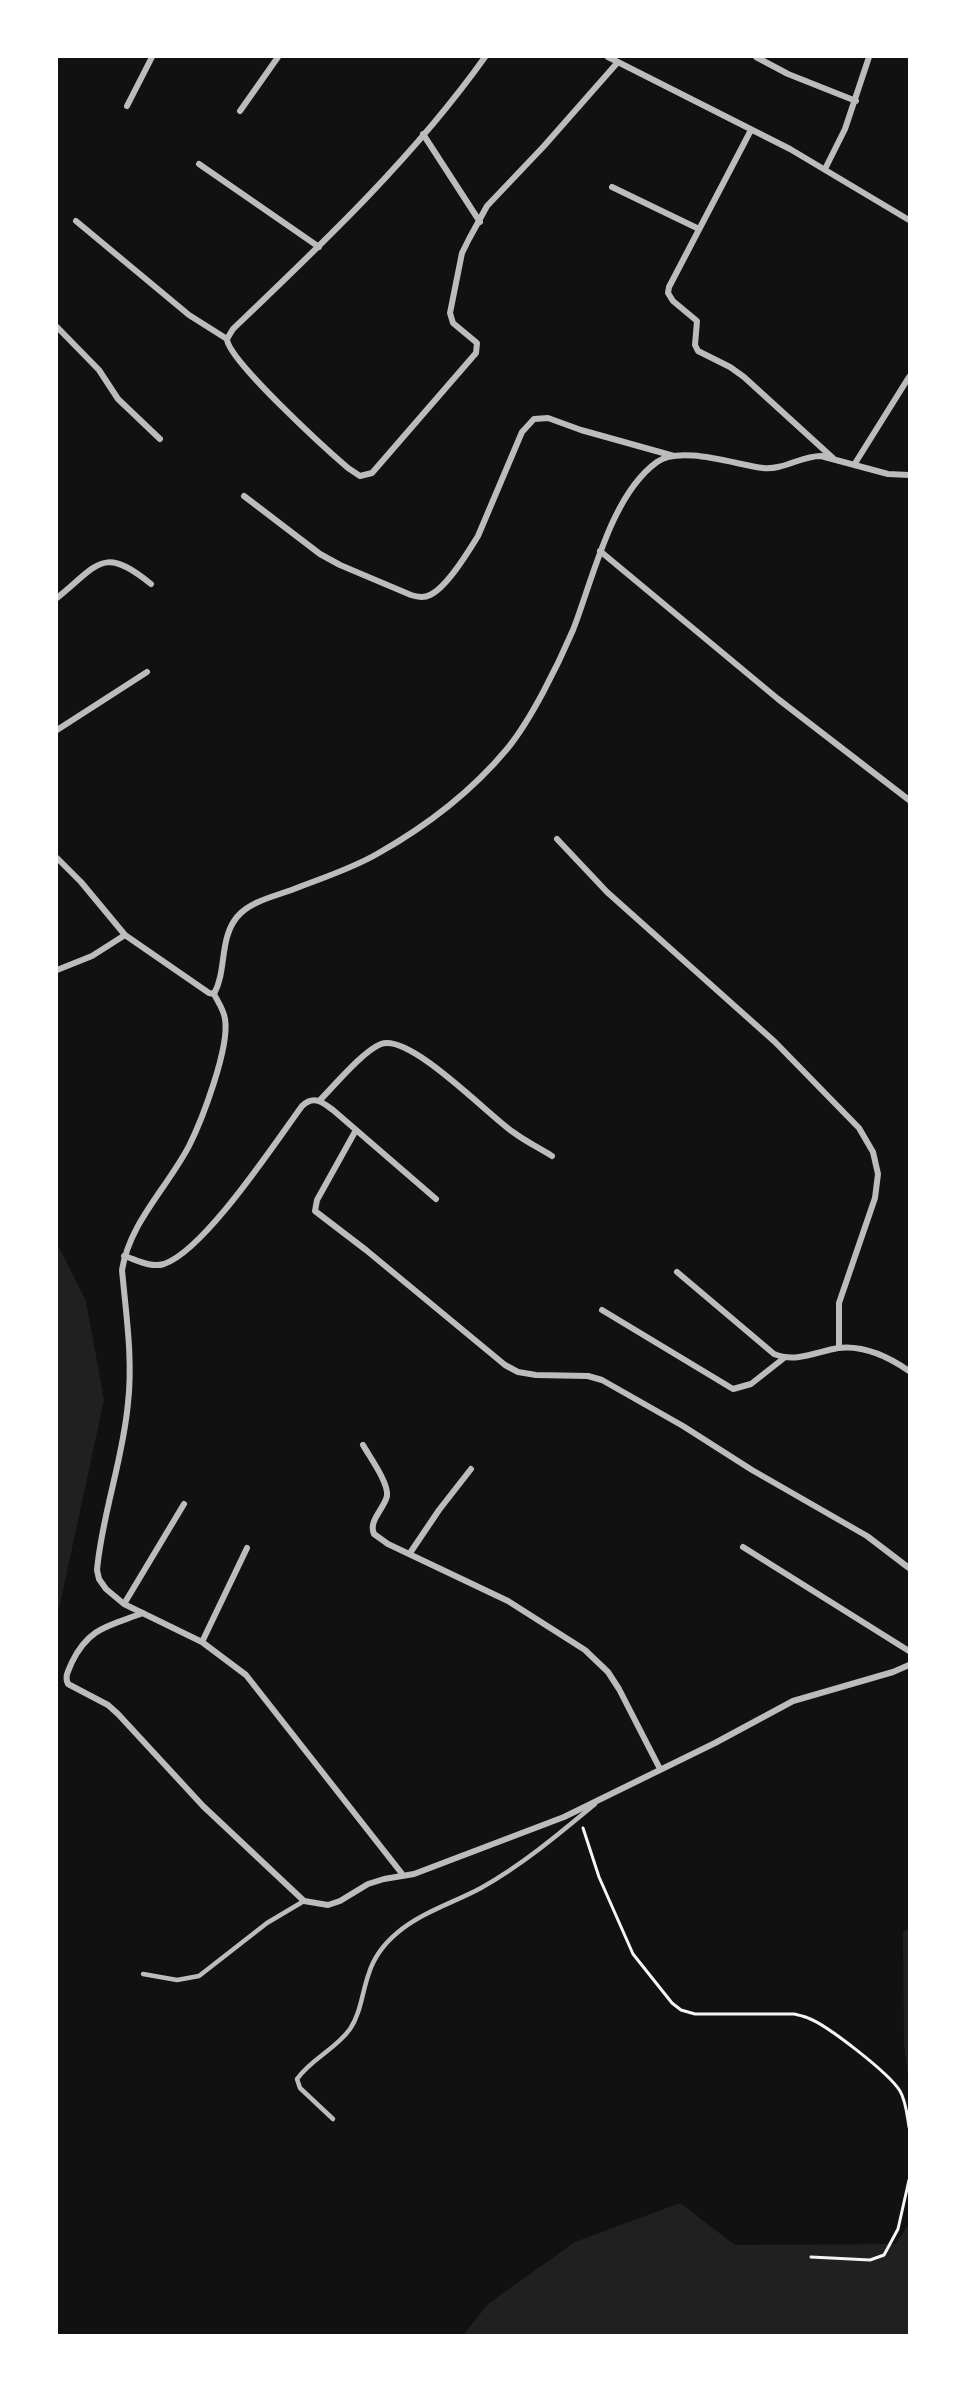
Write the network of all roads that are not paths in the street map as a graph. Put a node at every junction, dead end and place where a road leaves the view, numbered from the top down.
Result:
1 (152, 57) edge
2 (278, 57) edge
3 (485, 57) edge
4 (608, 57) edge
5 (756, 57) edge
6 (775, 57) edge
7 (869, 57) edge
8 (618, 62) junction
9 (772, 66) junction
10 (856, 101) junction
11 (127, 106) dead end
12 (240, 111) dead end
13 (752, 130) junction
14 (423, 134) junction
15 (199, 164) dead end
16 (825, 169) junction
17 (612, 187) dead end
18 (909, 220) edge
19 (76, 221) dead end
20 (480, 222) junction
21 (699, 229) junction
22 (319, 247) junction
23 (57, 327) edge
24 (226, 339) junction
25 (909, 377) edge
26 (160, 439) dead end
27 (674, 456) junction
28 (835, 459) junction
29 (854, 465) junction
30 (909, 475) edge
31 (244, 496) dead end
32 (600, 551) junction
33 (152, 584) dead end
34 (57, 598) edge
35 (147, 672) dead end
36 (57, 730) edge
37 (909, 800) edge
38 (557, 839) dead end
39 (57, 858) edge
40 (125, 935) junction
41 (57, 970) edge
42 (214, 994) junction
43 (320, 1101) junction
44 (356, 1130) junction
45 (552, 1156) dead end
46 (436, 1199) dead end
47 (124, 1256) junction
48 (677, 1272) dead end
49 (602, 1310) dead end
50 (839, 1348) junction
51 (784, 1358) junction
52 (909, 1371) edge
53 (363, 1445) dead end
54 (471, 1469) dead end
55 (184, 1504) dead end
56 (743, 1546) dead end
57 (247, 1548) dead end
58 (410, 1554) junction
59 (909, 1568) edge
60 (124, 1604) junction
61 (143, 1613) junction
62 (202, 1642) junction
63 (909, 1651) edge
64 (909, 1665) edge
65 (660, 1769) junction
66 (597, 1802) junction
67 (403, 1875) junction
68 (304, 1900) junction
69 (143, 1974) dead end
70 (333, 2119) dead end

1 - 11 street
2 - 12 street
3 - 14 street
4 - 8 street
5 - 9 street
6 - 9 street
7 - 10 street
8 - 13 street
8 - 20 street
9 - 10 street
10 - 16 street
13 - 16 street
13 - 21 street
14 - 20 street
14 - 22 street
15 - 22 street
16 - 18 street
17 - 21 street
19 - 24 street
20 - 24 street
21 - 28 street
22 - 24 street
23 - 26 street
25 - 29 street
27 - 28 street
27 - 31 street
27 - 32 street
28 - 29 street
29 - 30 street
32 - 37 street
32 - 42 street
33 - 34 street
35 - 36 street
38 - 50 street
39 - 40 street
40 - 41 street
40 - 42 street
42 - 47 street
43 - 44 street
43 - 45 street
43 - 47 street
44 - 46 street
44 - 59 street
47 - 60 street
48 - 51 street
49 - 51 street
50 - 51 street
50 - 52 street
53 - 58 street
54 - 58 street
55 - 60 street
56 - 63 street
57 - 62 street
58 - 65 street
60 - 61 street
61 - 62 street
61 - 68 street
62 - 67 street
64 - 65 street
65 - 66 street
66 - 67 street
66 - 70 lane
67 - 68 street
68 - 69 lane

